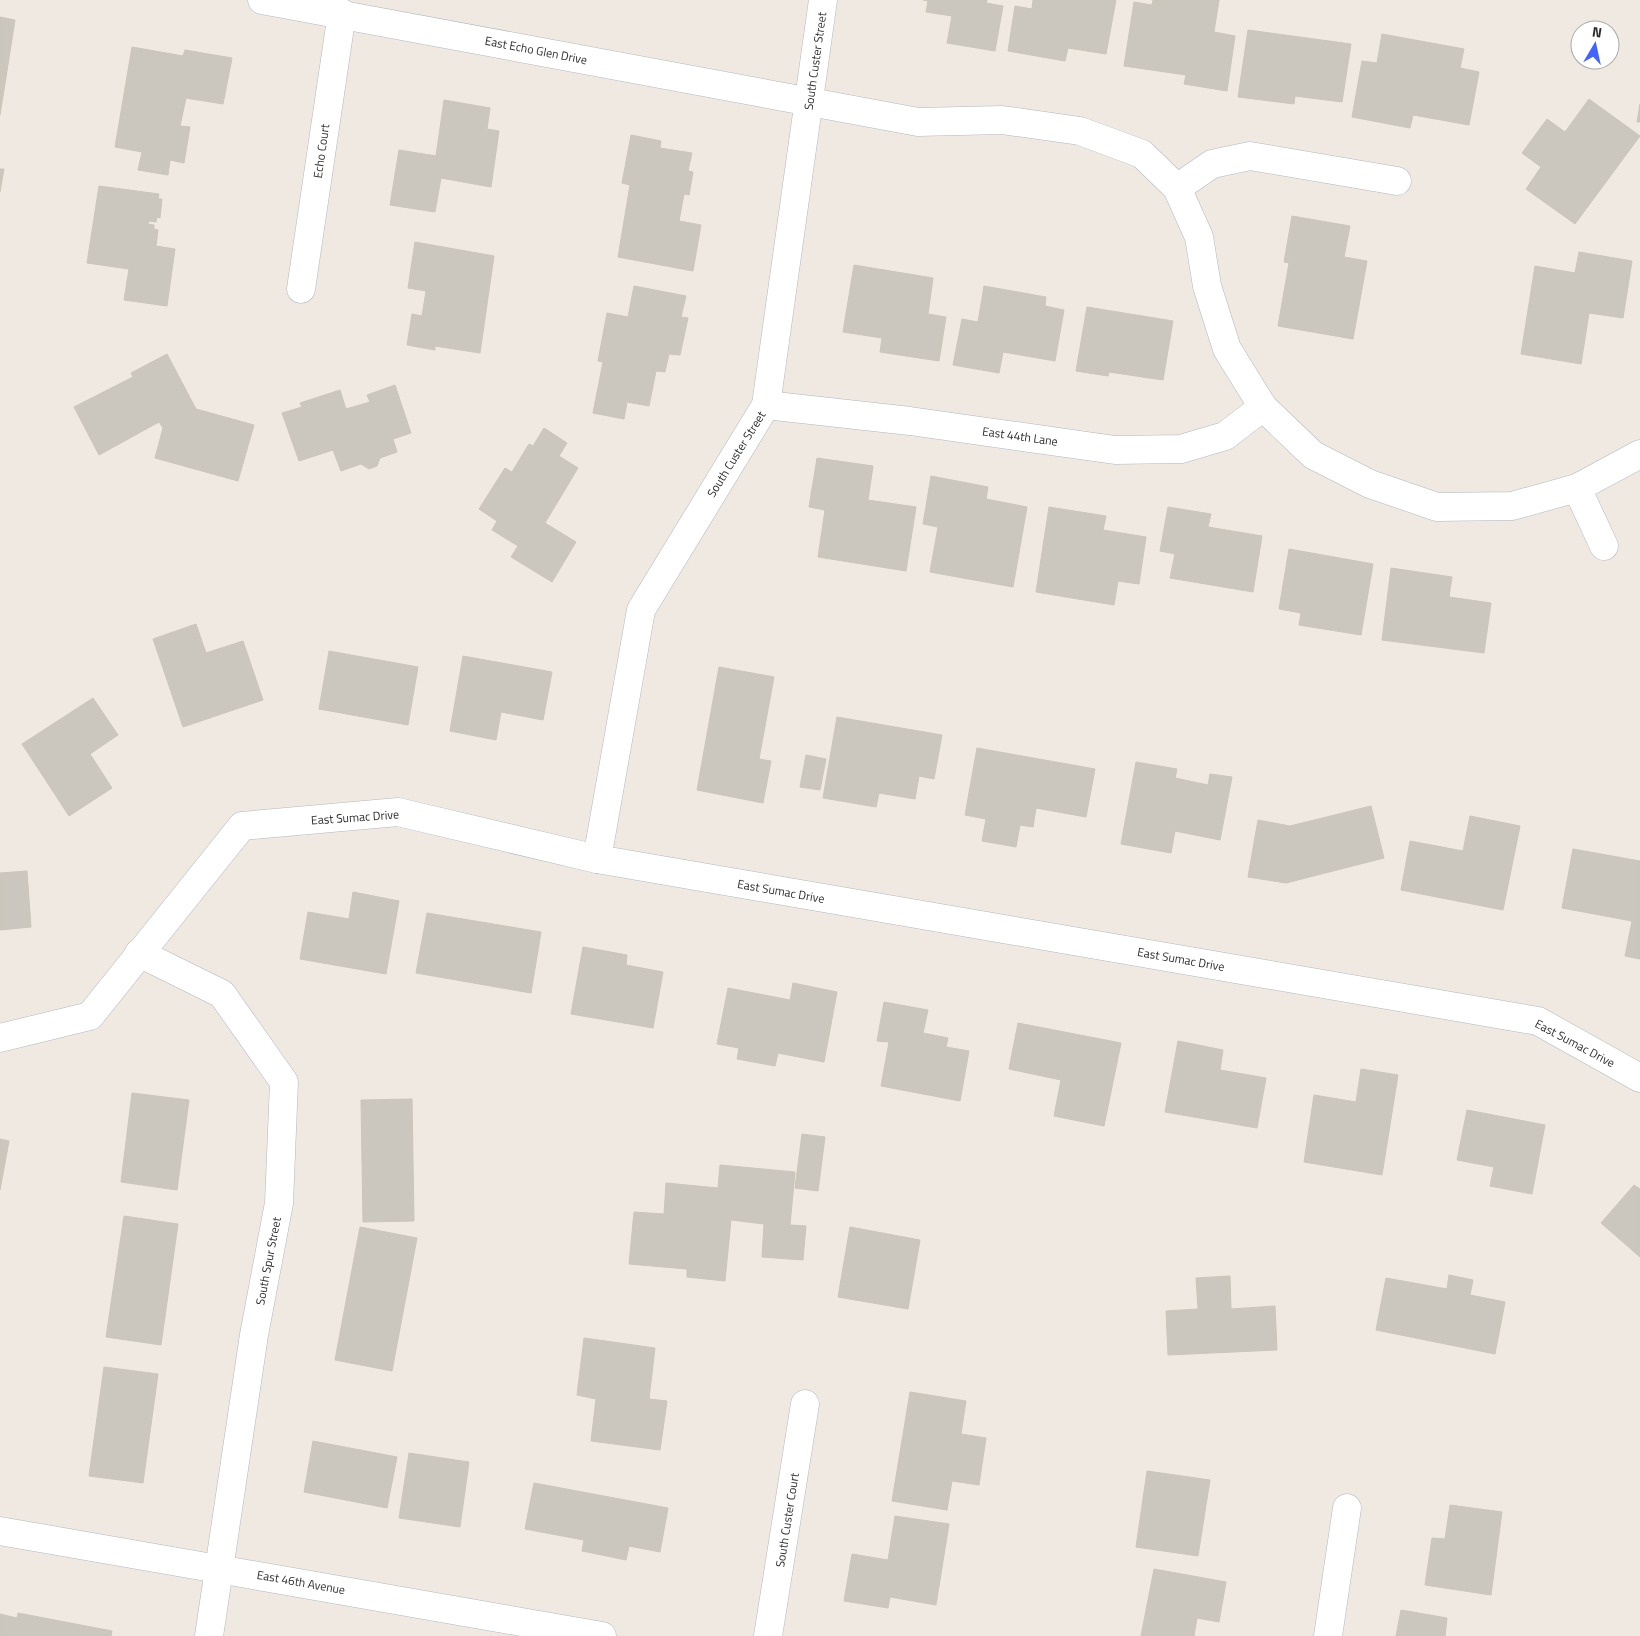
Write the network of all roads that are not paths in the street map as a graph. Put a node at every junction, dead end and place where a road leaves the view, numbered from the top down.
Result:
1 (262, 0) edge
2 (824, 0) edge
3 (342, 13) junction
4 (810, 102) junction
5 (1397, 181) dead end
6 (1177, 188) junction
7 (301, 289) dead end
8 (766, 405) junction
9 (1263, 407) junction
10 (1640, 454) edge
11 (1577, 488) junction
12 (1604, 546) dead end
13 (597, 859) junction
14 (139, 953) junction
15 (0, 1038) edge
16 (1640, 1078) edge
17 (805, 1404) dead end
18 (1347, 1508) dead end
19 (0, 1531) edge
20 (221, 1568) junction
21 (209, 1636) edge
22 (602, 1636) edge
23 (768, 1636) edge
24 (1328, 1636) edge

1 - 3 street, East Echo Glen Drive
2 - 4 street, South Custer Street
3 - 4 street, East Echo Glen Drive
3 - 7 street, Echo Court
4 - 6 street, East Echo Glen Drive
4 - 8 street, South Custer Street
5 - 6 street
6 - 9 street
8 - 9 street, East 44th Lane
8 - 13 street, South Custer Street
9 - 11 street
10 - 11 street
11 - 12 street
13 - 14 street, East Sumac Drive
13 - 16 street, East Sumac Drive
14 - 15 street, East Sumac Drive
14 - 20 street, South Spur Street
17 - 23 street, South Custer Court
18 - 24 street
19 - 20 street, East 46th Avenue
20 - 21 street, South Spur Street
20 - 22 street, East 46th Avenue

